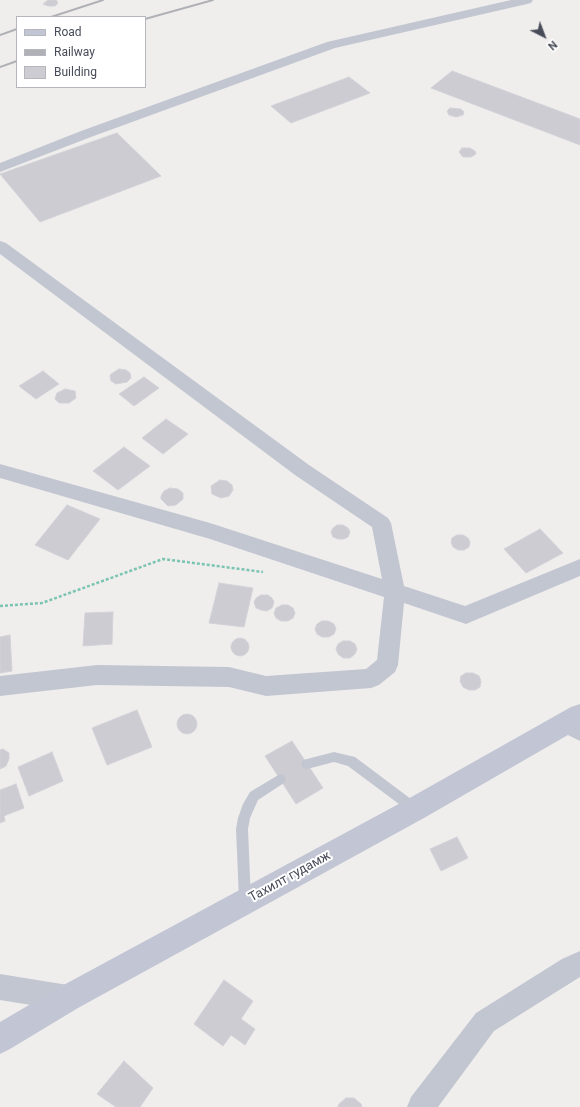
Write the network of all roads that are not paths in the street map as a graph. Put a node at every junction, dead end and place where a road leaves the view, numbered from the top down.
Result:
1 (527, 0) edge
2 (0, 168) edge
3 (0, 246) edge
4 (0, 471) edge
5 (580, 567) edge
6 (394, 592) junction
7 (0, 686) edge
8 (575, 723) edge
9 (307, 764) dead end
10 (280, 779) dead end
11 (415, 809) junction
12 (246, 901) junction
13 (580, 964) edge
14 (0, 987) edge
15 (68, 998) junction
16 (0, 1039) edge
17 (421, 1107) edge

1 - 2 street
3 - 6 street
4 - 6 street
5 - 6 street
6 - 7 street
8 - 11 main road, Тахилт гудамж
9 - 11 lane
10 - 12 lane
11 - 12 main road, Тахилт гудамж
12 - 15 main road, Тахилт гудамж
13 - 17 street
14 - 15 street
15 - 16 main road, Тахилт гудамж

